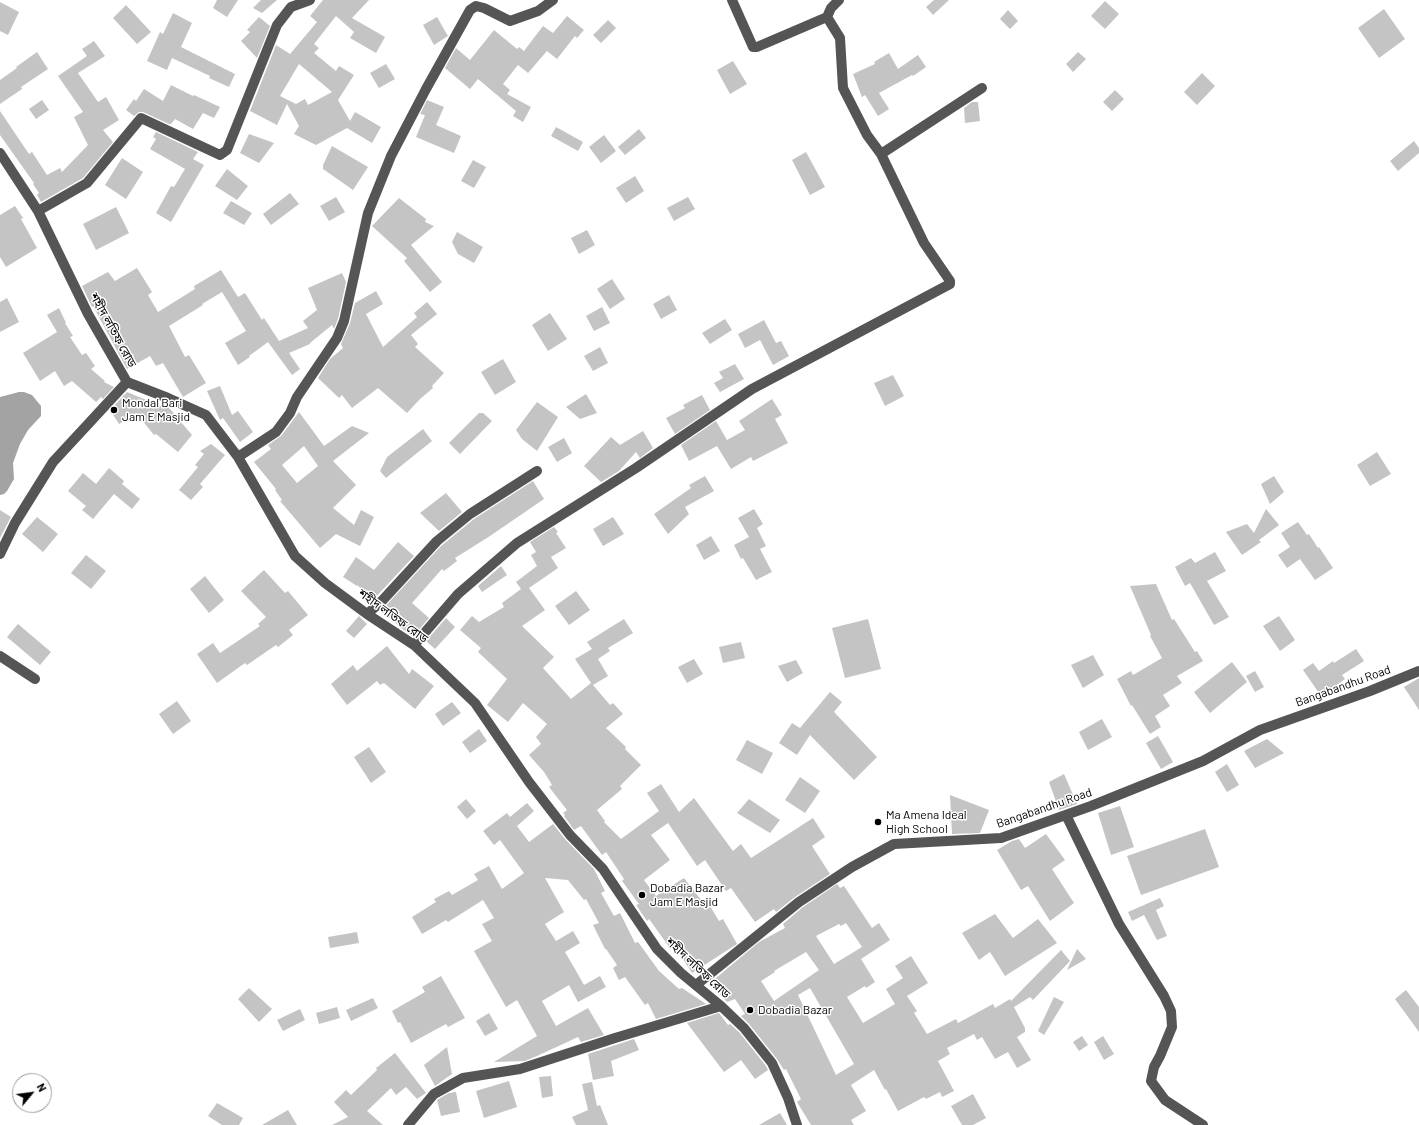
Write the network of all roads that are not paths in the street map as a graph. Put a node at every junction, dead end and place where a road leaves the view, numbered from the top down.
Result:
1 (310, 0) edge
2 (553, 0) edge
3 (732, 0) edge
4 (839, 0) edge
5 (827, 17) junction
6 (982, 88) dead end
7 (0, 153) edge
8 (881, 154) junction
9 (38, 212) junction
10 (127, 382) junction
11 (238, 457) junction
12 (537, 471) dead end
13 (0, 554) edge
14 (367, 614) junction
15 (414, 645) junction
16 (0, 656) edge
17 (1419, 671) edge
18 (35, 679) dead end
19 (1066, 815) junction
20 (696, 985) junction
21 (720, 1006) junction
22 (408, 1125) edge
23 (797, 1125) edge
24 (1203, 1125) edge

1 - 9 street
2 - 11 street
3 - 5 street
4 - 5 street
5 - 8 street
6 - 8 street
7 - 9 street, শহীদ লতিফ রোড
8 - 15 street
9 - 10 street, শহীদ লতিফ রোড
10 - 11 street, শহীদ লতিফ রোড
10 - 13 street
11 - 14 street, শহীদ লতিফ রোড
12 - 14 street
14 - 15 street, শহীদ লতিফ রোড
15 - 20 street, শহীদ লতিফ রোড
16 - 18 street
17 - 19 street, Bangabandhu Road
19 - 20 street, Bangabandhu Road
19 - 24 street
20 - 21 street, শহীদ লতিফ রোড
21 - 22 street
21 - 23 street, শহীদ লতিফ রোড

